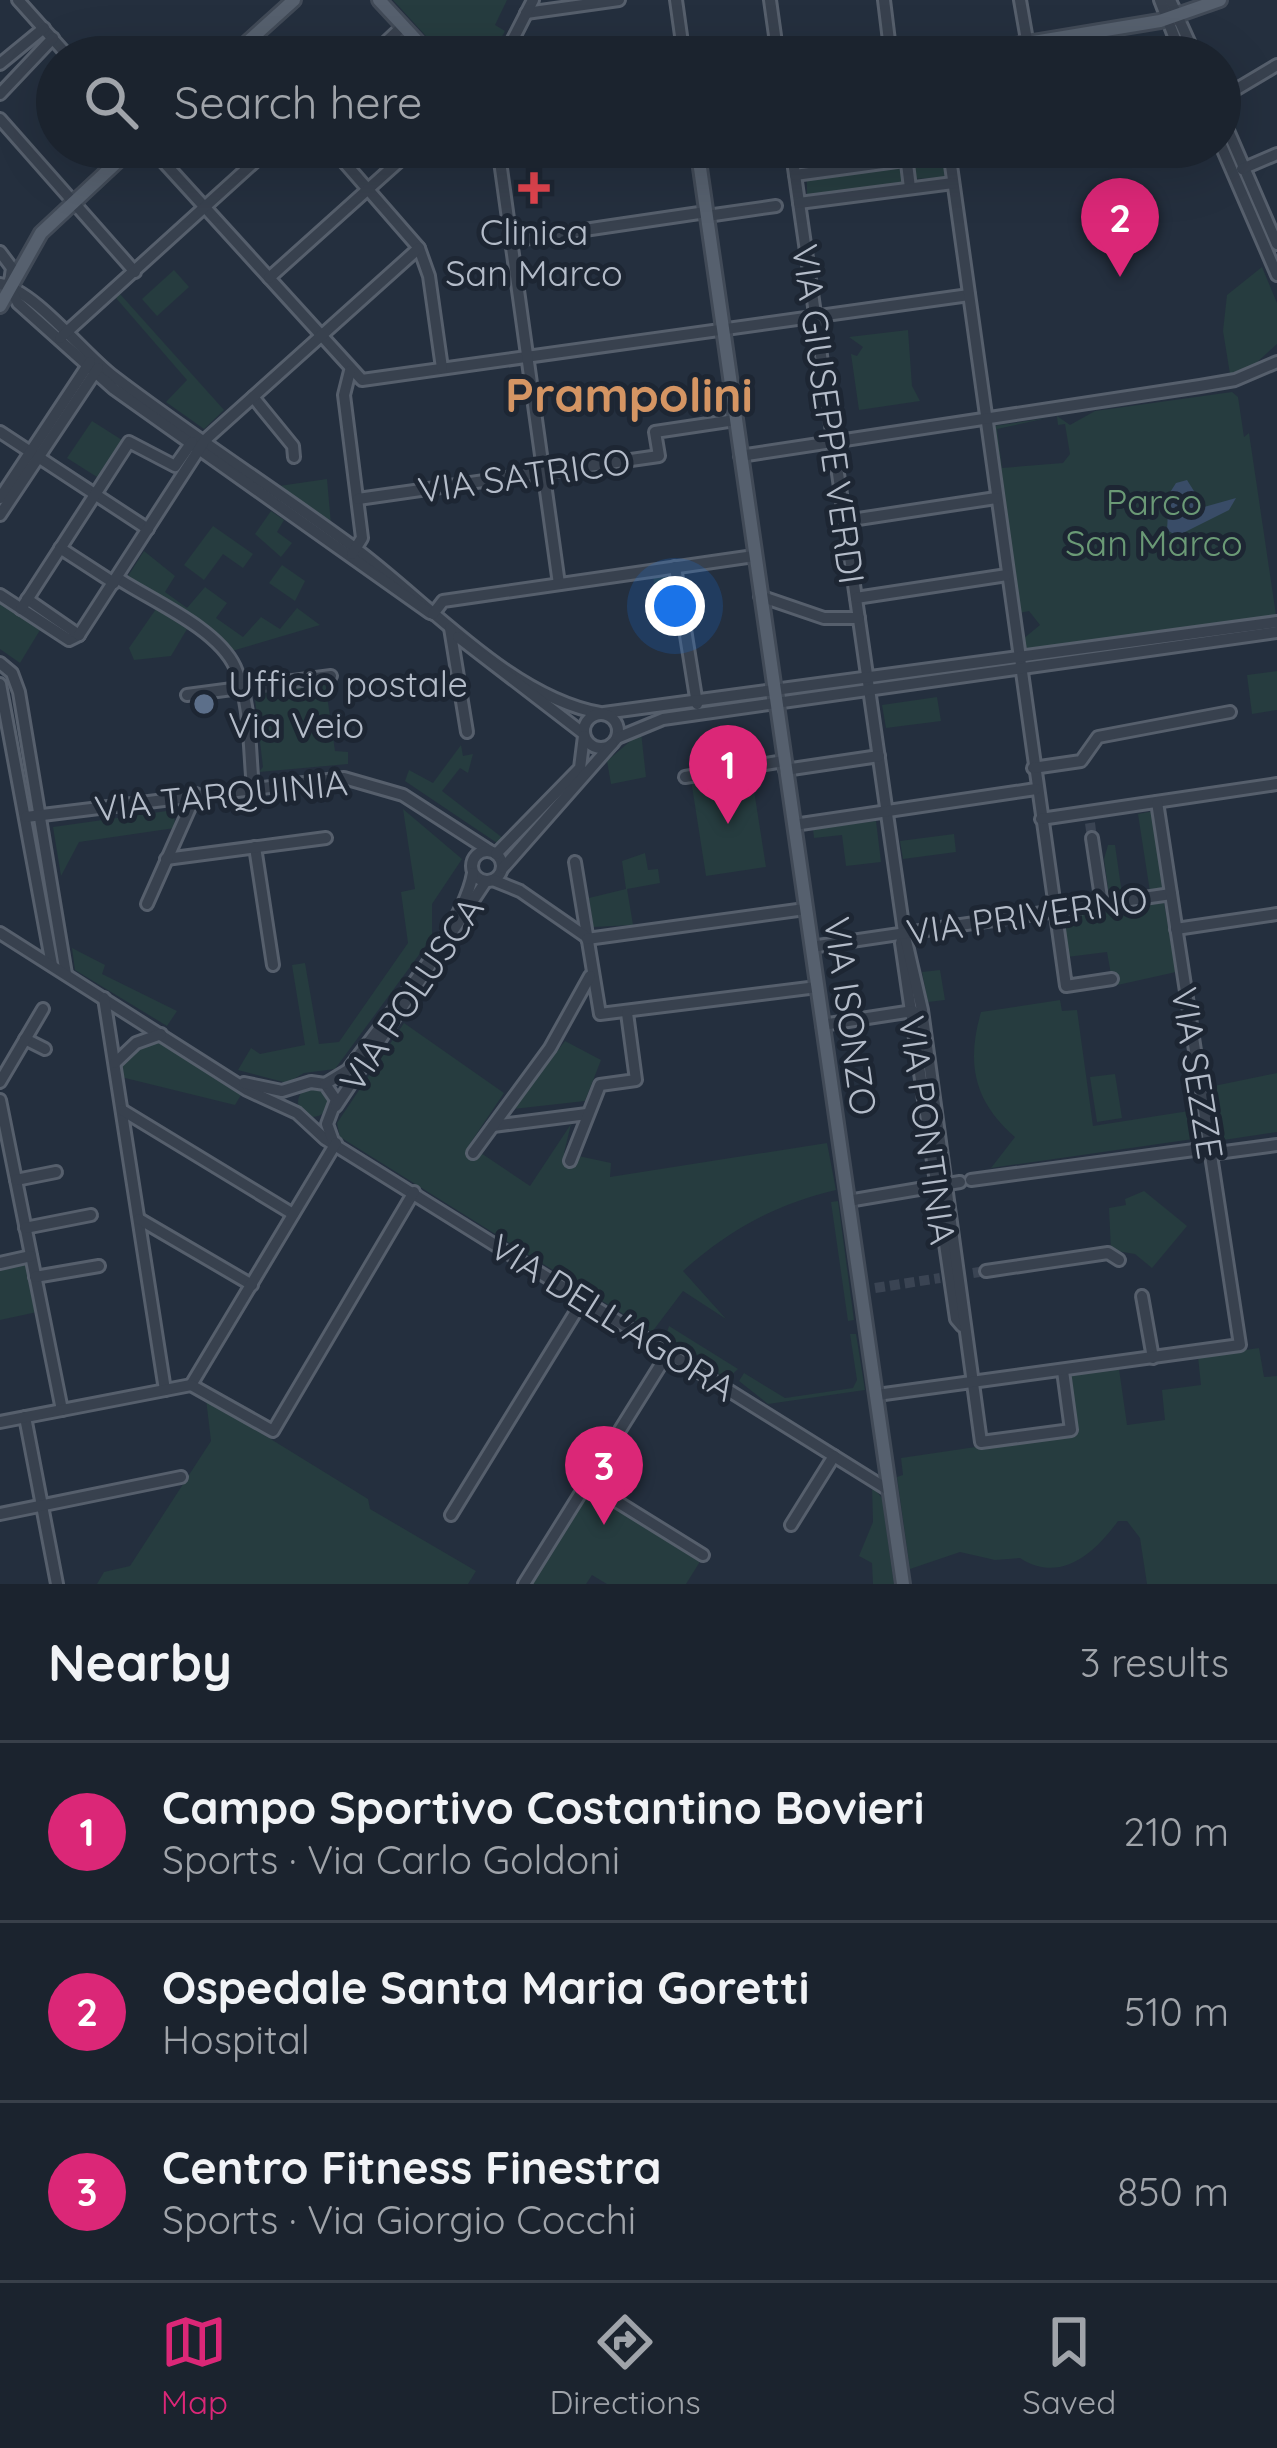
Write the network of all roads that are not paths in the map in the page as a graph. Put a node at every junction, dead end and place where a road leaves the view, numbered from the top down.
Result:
1 (18, 0) edge
2 (294, 0) edge
3 (379, 0) edge
4 (533, 0) edge
5 (620, 0) edge
6 (676, 0) edge
7 (770, 0) edge
8 (884, 0) edge
9 (1020, 0) edge
10 (1160, 0) edge
11 (1170, 0) edge
12 (1220, 0) edge
13 (526, 13) junction
14 (1174, 18) junction
15 (403, 26) junction
16 (48, 33) junction
17 (43, 36) edge
18 (46, 36) edge
19 (51, 36) edge
20 (258, 36) edge
21 (392, 36) edge
22 (412, 36) edge
23 (514, 36) edge
24 (681, 36) edge
25 (775, 36) edge
26 (888, 36) edge
27 (1026, 36) edge
28 (1092, 36) edge
29 (1178, 36) edge
30 (1184, 36) edge
31 (36, 41) edge
32 (36, 48) edge
33 (0, 64) edge
34 (1277, 65) edge
35 (1241, 86) edge
36 (0, 94) edge
37 (0, 119) edge
38 (1277, 154) edge
39 (36, 158) edge
40 (45, 168) edge
41 (109, 168) edge
42 (169, 168) edge
43 (249, 168) edge
44 (350, 168) edge
45 (392, 168) edge
46 (501, 168) edge
47 (700, 168) edge
48 (794, 168) edge
49 (828, 168) edge
50 (907, 168) edge
51 (951, 168) edge
52 (1238, 170) joint
53 (795, 175) junction
54 (953, 182) junction
55 (910, 188) junction
56 (368, 189) junction
57 (73, 199) junction
58 (799, 203) junction
59 (205, 207) junction
60 (707, 214) junction
61 (510, 241) junction
62 (1274, 246) edge
63 (419, 248) junction
64 (10, 259) edge
65 (135, 272) junction
66 (1277, 274) edge
67 (269, 278) junction
68 (4, 285) edge
69 (969, 295) junction
70 (0, 306) edge
71 (814, 316) junction
72 (722, 328) junction
73 (322, 337) junction
74 (61, 338) junction
75 (527, 356) junction
76 (1273, 361) edge
77 (93, 366) junction
78 (442, 368) junction
79 (350, 371) junction
80 (253, 398) junction
81 (986, 419) junction
82 (735, 420) junction
83 (174, 430) junction
84 (0, 432) edge
85 (833, 442) junction
86 (200, 444) junction
87 (154, 453) junction
88 (34, 454) junction
89 (740, 456) junction
90 (294, 457) dead end
91 (543, 473) junction
92 (95, 494) junction
93 (0, 498) edge
94 (996, 498) junction
95 (358, 499) junction
96 (0, 515) edge
97 (845, 521) junction
98 (148, 529) junction
99 (60, 548) junction
100 (353, 553) junction
101 (754, 556) junction
102 (675, 567) junction
103 (1007, 575) junction
104 (115, 580) junction
105 (559, 584) junction
106 (0, 595) edge
107 (760, 596) junction
108 (856, 598) junction
109 (24, 604) junction
110 (433, 614) junction
111 (859, 618) junction
112 (1277, 622) edge
113 (453, 631) junction
114 (1277, 632) edge
115 (0, 663) edge
116 (1019, 664) junction
117 (331, 676) dead end
118 (0, 684) edge
119 (869, 685) junction
120 (241, 687) junction
121 (188, 694) dead end
122 (775, 698) junction
123 (697, 704) junction
124 (1230, 712) dead end
125 (602, 713) junction
126 (467, 732) dead end
127 (584, 735) junction
128 (614, 741) junction
129 (879, 756) junction
130 (785, 765) junction
131 (34, 767) junction
132 (1034, 768) junction
133 (18, 770) junction
134 (685, 777) dead end
135 (1277, 784) edge
136 (254, 787) junction
137 (1036, 789) junction
138 (196, 794) junction
139 (178, 797) junction
140 (1157, 802) junction
141 (886, 812) junction
142 (42, 814) junction
143 (26, 817) junction
144 (1041, 819) junction
145 (183, 824) junction
146 (794, 825) junction
147 (458, 833) junction
148 (326, 838) dead end
149 (1092, 838) tunnel mouth
150 (255, 847) junction
151 (493, 852) junction
152 (166, 859) junction
153 (574, 862) dead end
154 (473, 868) junction
155 (496, 875) junction
156 (1172, 894) junction
157 (147, 904) dead end
158 (1102, 904) junction
159 (805, 909) junction
160 (1056, 912) junction
161 (1277, 914) edge
162 (57, 916) junction
163 (43, 918) junction
164 (1176, 929) junction
165 (904, 932) junction
166 (0, 933) edge
167 (45, 936) junction
168 (587, 939) junction
169 (811, 947) junction
170 (25, 948) junction
171 (52, 965) junction
172 (272, 965) dead end
173 (591, 973) junction
174 (66, 974) junction
175 (1112, 979) dead end
176 (817, 987) junction
177 (104, 998) junction
178 (579, 1001) junction
179 (43, 1009) dead end
180 (916, 1011) junction
181 (627, 1013) junction
182 (600, 1014) junction
183 (822, 1025) junction
184 (160, 1034) junction
185 (25, 1039) junction
186 (45, 1049) dead end
187 (115, 1063) junction
188 (236, 1081) junction
189 (0, 1082) edge
190 (325, 1084) junction
191 (299, 1089) junction
192 (282, 1091) junction
193 (0, 1100) edge
194 (275, 1105) junction
195 (336, 1106) junction
196 (122, 1110) junction
197 (297, 1113) junction
198 (587, 1114) junction
199 (328, 1119) junction
200 (312, 1123) junction
201 (493, 1126) junction
202 (336, 1143) junction
203 (1277, 1145) edge
204 (1210, 1151) junction
205 (473, 1154) dead end
206 (570, 1161) dead end
207 (56, 1172) dead end
208 (16, 1180) junction
209 (953, 1183) junction
210 (414, 1192) junction
211 (848, 1201) junction
212 (293, 1214) junction
213 (91, 1215) dead end
214 (139, 1219) junction
215 (26, 1228) junction
216 (31, 1256) junction
217 (1119, 1259) dead end
218 (0, 1263) edge
219 (99, 1266) dead end
220 (962, 1274) junction
221 (35, 1277) junction
222 (251, 1285) junction
223 (1142, 1296) dead end
224 (583, 1300) junction
225 (668, 1353) junction
226 (1153, 1358) junction
227 (1063, 1371) junction
228 (969, 1382) junction
229 (191, 1385) junction
230 (165, 1390) junction
231 (877, 1395) junction
232 (62, 1410) junction
233 (25, 1417) junction
234 (0, 1422) edge
235 (834, 1456) junction
236 (181, 1477) dead end
237 (586, 1483) junction
238 (890, 1491) junction
239 (42, 1506) junction
240 (0, 1514) edge
241 (451, 1515) dead end
242 (791, 1526) dead end
243 (703, 1556) dead end
244 (57, 1584) edge
245 (524, 1584) edge
246 (904, 1584) edge

1 - 16 street
2 - 20 main road
3 - 15 main road
4 - 13 street
5 - 13 street
6 - 24 street
7 - 25 street
8 - 26 street
9 - 27 street
10 - 14 street
11 - 14 street
12 - 14 main road
13 - 23 street
14 - 28 main road
14 - 29 street
14 - 30 street
15 - 21 street
15 - 22 main road
16 - 17 street
16 - 18 street
16 - 19 street
31 - 33 street
32 - 36 street
34 - 35 street
37 - 39 street
38 - 52 street
40 - 57 street
41 - 57 main road
42 - 59 street
43 - 59 street
44 - 56 street
45 - 56 street
46 - 61 street
47 - 60 main road, VIA ISONZO
48 - 53 street, VIA GIUSEPPE VERDI
49 - 53 street
50 - 55 street
51 - 54 street
52 - 62 street
53 - 58 street, VIA GIUSEPPE VERDI
54 - 55 street
54 - 69 street
55 - 58 street
56 - 63 street
56 - 67 street
57 - 64 main road
57 - 65 street
58 - 60 street
58 - 71 street, VIA GIUSEPPE VERDI
59 - 65 street
59 - 67 street
60 - 61 street
60 - 72 main road, VIA ISONZO
61 - 75 street
62 - 66 street
63 - 73 street
63 - 78 street
64 - 68 main road
65 - 74 street
67 - 73 street
68 - 70 main road
68 - 74 street
69 - 71 street
69 - 81 street
71 - 72 street
71 - 85 street, VIA GIUSEPPE VERDI
72 - 75 street
72 - 82 main road, VIA ISONZO
73 - 79 street
73 - 80 street
74 - 77 street
75 - 78 street
75 - 91 street
76 - 81 street
77 - 83 street
77 - 86 street
77 - 88 street
78 - 79 street
79 - 95 street
80 - 86 street
80 - 90 street
81 - 85 street
81 - 94 street
82 - 89 main road, VIA ISONZO
82 - 91 street, VIA SATRICO
83 - 86 street
83 - 87 street
84 - 88 street
85 - 89 street
85 - 97 street, VIA GIUSEPPE VERDI
86 - 87 street
86 - 98 street
86 - 100 street
87 - 92 street
88 - 92 street
88 - 93 street
88 - 96 street
89 - 101 main road, VIA ISONZO
91 - 95 street, VIA SATRICO
91 - 105 street
92 - 98 street
92 - 99 street
94 - 97 street
94 - 103 street
95 - 100 street
97 - 108 street, VIA GIUSEPPE VERDI
98 - 104 street
99 - 104 street
99 - 109 street
100 - 110 street
101 - 102 street
101 - 107 main road, VIA ISONZO
102 - 105 street
102 - 123 street
103 - 108 street
103 - 116 street
104 - 109 street
104 - 120 street
105 - 110 street
106 - 109 street
107 - 111 street
107 - 122 main road, VIA ISONZO
108 - 111 street, VIA GIUSEPPE VERDI
110 - 113 street
111 - 119 street, VIA GIUSEPPE VERDI
112 - 116 street
113 - 125 street
113 - 126 street
113 - 127 street
114 - 116 street
115 - 131 street
116 - 119 street
116 - 132 street
117 - 120 street
118 - 133 street
119 - 122 street
119 - 129 street, VIA PONTINIA
120 - 121 street
120 - 136 street
122 - 123 street
122 - 128 street, VIA POLUSCA
122 - 130 main road, VIA ISONZO
123 - 125 street
124 - 132 street
125 - 127 street
125 - 128 street
127 - 128 street
127 - 151 street, VIA POLUSCA
128 - 155 street, VIA POLUSCA
129 - 130 street
129 - 141 street, VIA PONTINIA
130 - 134 street
130 - 146 main road, VIA ISONZO
131 - 133 street
131 - 142 street
132 - 137 street
133 - 143 street
135 - 140 street
136 - 138 street, VIA TARQUINIA
136 - 147 street, VIA TARQUINIA
137 - 141 street
137 - 144 street
138 - 139 street, VIA TARQUINIA
138 - 145 street
139 - 142 street, VIA TARQUINIA
139 - 145 street
140 - 144 street
140 - 156 street, VIA SEZZE
141 - 146 street
141 - 165 street, VIA PONTINIA
142 - 143 street, VIA TARQUINIA
142 - 162 street
143 - 163 street
144 - 160 street
145 - 152 street
146 - 159 main road, VIA ISONZO
147 - 151 street, VIA TARQUINIA
147 - 154 street
148 - 150 street
149 - 158 street
150 - 152 street
150 - 172 street
151 - 154 street, VIA POLUSCA
151 - 155 street, VIA POLUSCA
152 - 157 street
153 - 168 street
154 - 155 street, VIA POLUSCA
154 - 190 street, VIA POLUSCA
155 - 168 street
155 - 195 street, VIA POLUSCA
156 - 158 street, VIA PRIVERNO
156 - 164 street, VIA SEZZE
158 - 160 street, VIA PRIVERNO
159 - 168 street
159 - 169 main road, VIA ISONZO
160 - 165 street, VIA PRIVERNO
160 - 175 street
161 - 164 street
162 - 163 street
162 - 174 street
163 - 167 street
164 - 204 street, VIA SEZZE
165 - 169 street, VIA PRIVERNO
165 - 180 street, VIA PONTINIA
166 - 170 street, VIA DELL'AGORA
167 - 170 street
167 - 171 street
168 - 173 street
169 - 176 main road, VIA ISONZO
170 - 171 street, VIA DELL'AGORA
171 - 174 street, VIA DELL'AGORA
173 - 178 street
173 - 182 street
174 - 177 street, VIA DELL'AGORA
176 - 181 street
176 - 183 main road, VIA ISONZO
177 - 184 street, VIA DELL'AGORA
177 - 187 street
178 - 182 street
178 - 201 street
179 - 185 street
180 - 183 street
180 - 209 street, VIA PONTINIA
181 - 182 street
181 - 198 street
183 - 211 main road, VIA ISONZO
184 - 187 street
184 - 188 street, VIA DELL'AGORA
185 - 186 street
185 - 189 street
187 - 196 street
188 - 192 street, VIA DELL'AGORA
188 - 194 street, VIA DELL'AGORA
190 - 191 street, VIA DELL'AGORA
190 - 195 street
191 - 192 street, VIA DELL'AGORA
191 - 197 street
192 - 194 street
193 - 208 street
194 - 197 street, VIA DELL'AGORA
195 - 199 street
196 - 212 street
196 - 214 street
197 - 200 street, VIA DELL'AGORA
198 - 201 street
198 - 206 street
199 - 200 street
199 - 202 street
200 - 202 street, VIA DELL'AGORA
201 - 205 street
202 - 210 street, VIA DELL'AGORA
202 - 212 street
203 - 204 street
204 - 209 street
204 - 226 street, VIA SEZZE
207 - 208 street
208 - 215 street
209 - 211 street
209 - 220 street, VIA PONTINIA
210 - 224 street, VIA DELL'AGORA
210 - 229 street
211 - 231 main road, VIA ISONZO
212 - 222 street
213 - 215 street
214 - 222 street
214 - 230 street
215 - 216 street
216 - 218 street
216 - 221 street
217 - 220 street
219 - 221 street
220 - 228 street, VIA PONTINIA
221 - 232 street
222 - 229 street
223 - 226 street
224 - 225 street, VIA DELL'AGORA
224 - 241 street
225 - 235 street, VIA DELL'AGORA
225 - 237 street
226 - 227 street
227 - 228 street
227 - 228 street, VIA PONTINIA
228 - 231 street
229 - 230 street
230 - 232 street
231 - 238 main road, VIA ISONZO
232 - 233 street
233 - 234 street
233 - 239 street
235 - 238 street, VIA DELL'AGORA
235 - 242 street
236 - 239 street
237 - 243 street
237 - 245 street
238 - 246 main road, VIA ISONZO
239 - 240 street
239 - 244 street

